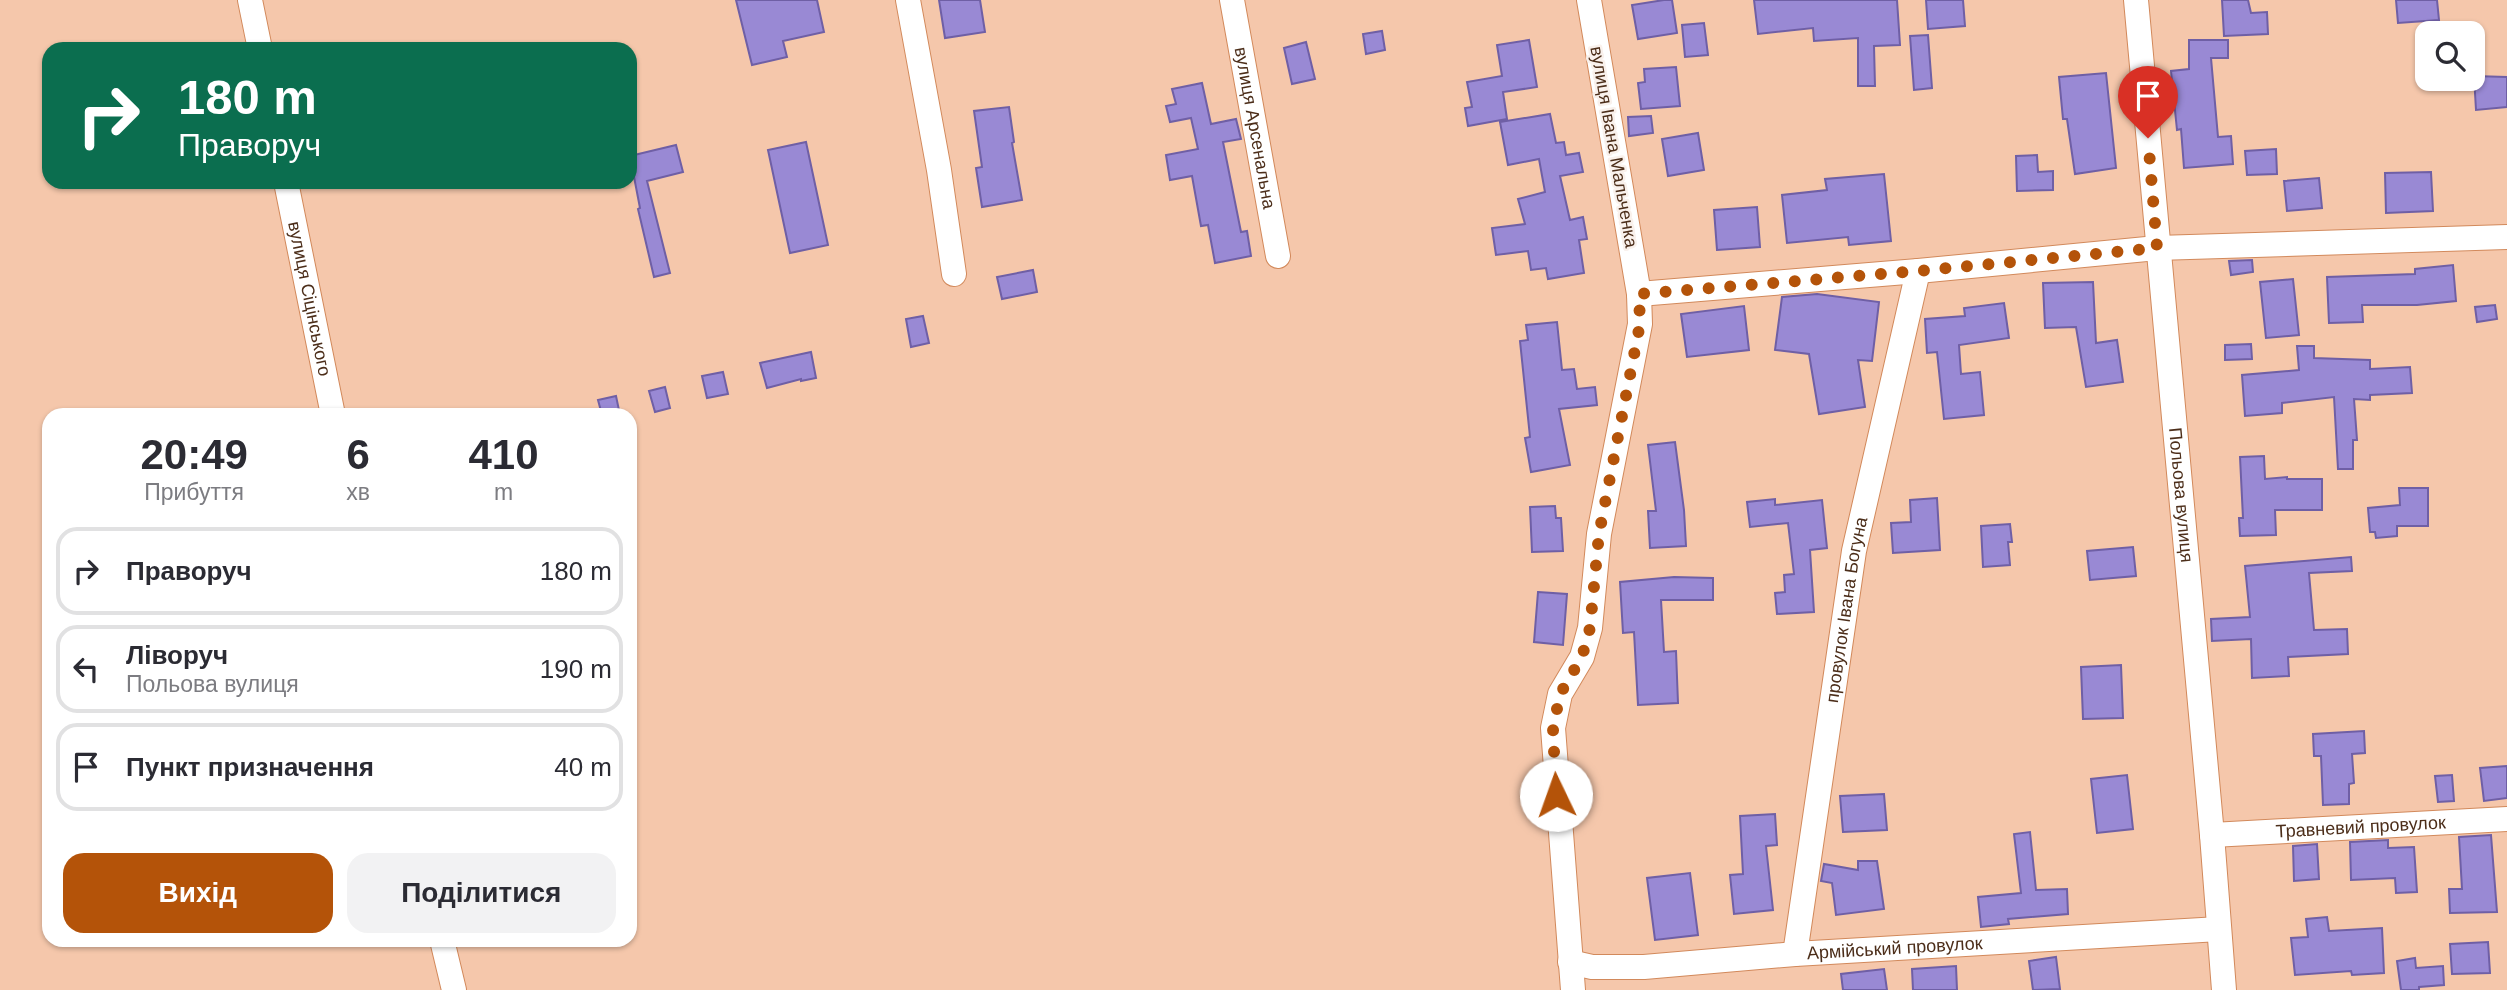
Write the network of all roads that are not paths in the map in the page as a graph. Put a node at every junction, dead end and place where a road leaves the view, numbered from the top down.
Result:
1 (250, 0) edge
2 (908, 0) edge
3 (1233, 0) edge
4 (1588, 0) edge
5 (2136, 0) edge
6 (259, 42) edge
7 (287, 189) edge
8 (2507, 237) edge
9 (2157, 248) junction
10 (1278, 256) dead end
11 (1918, 271) junction
12 (954, 274) dead end
13 (1639, 294) junction
14 (332, 408) edge
15 (2507, 819) edge
16 (2212, 835) junction
17 (2219, 929) junction
18 (444, 947) edge
19 (1795, 954) junction
20 (1570, 962) junction
21 (454, 990) edge
22 (1573, 990) edge
23 (2224, 990) edge

1 - 6 street
2 - 12 street
3 - 10 street, вулиця Арсенальна
4 - 13 street, вулиця Івана Мальченка
5 - 9 street, Польова вулиця
7 - 14 street, вулиця Сіцінського
8 - 9 street
9 - 11 street
9 - 16 street, Польова вулиця
11 - 13 street
11 - 19 street, провулок Івана Богуна
13 - 20 street, вулиця Івана Мальченка
15 - 16 street, Травневий провулок
16 - 17 street, Польова вулиця
17 - 19 street, Армійський провулок
17 - 23 street, Польова вулиця
18 - 21 street
19 - 20 street, Армійський провулок
20 - 22 street, вулиця Івана Мальченка

